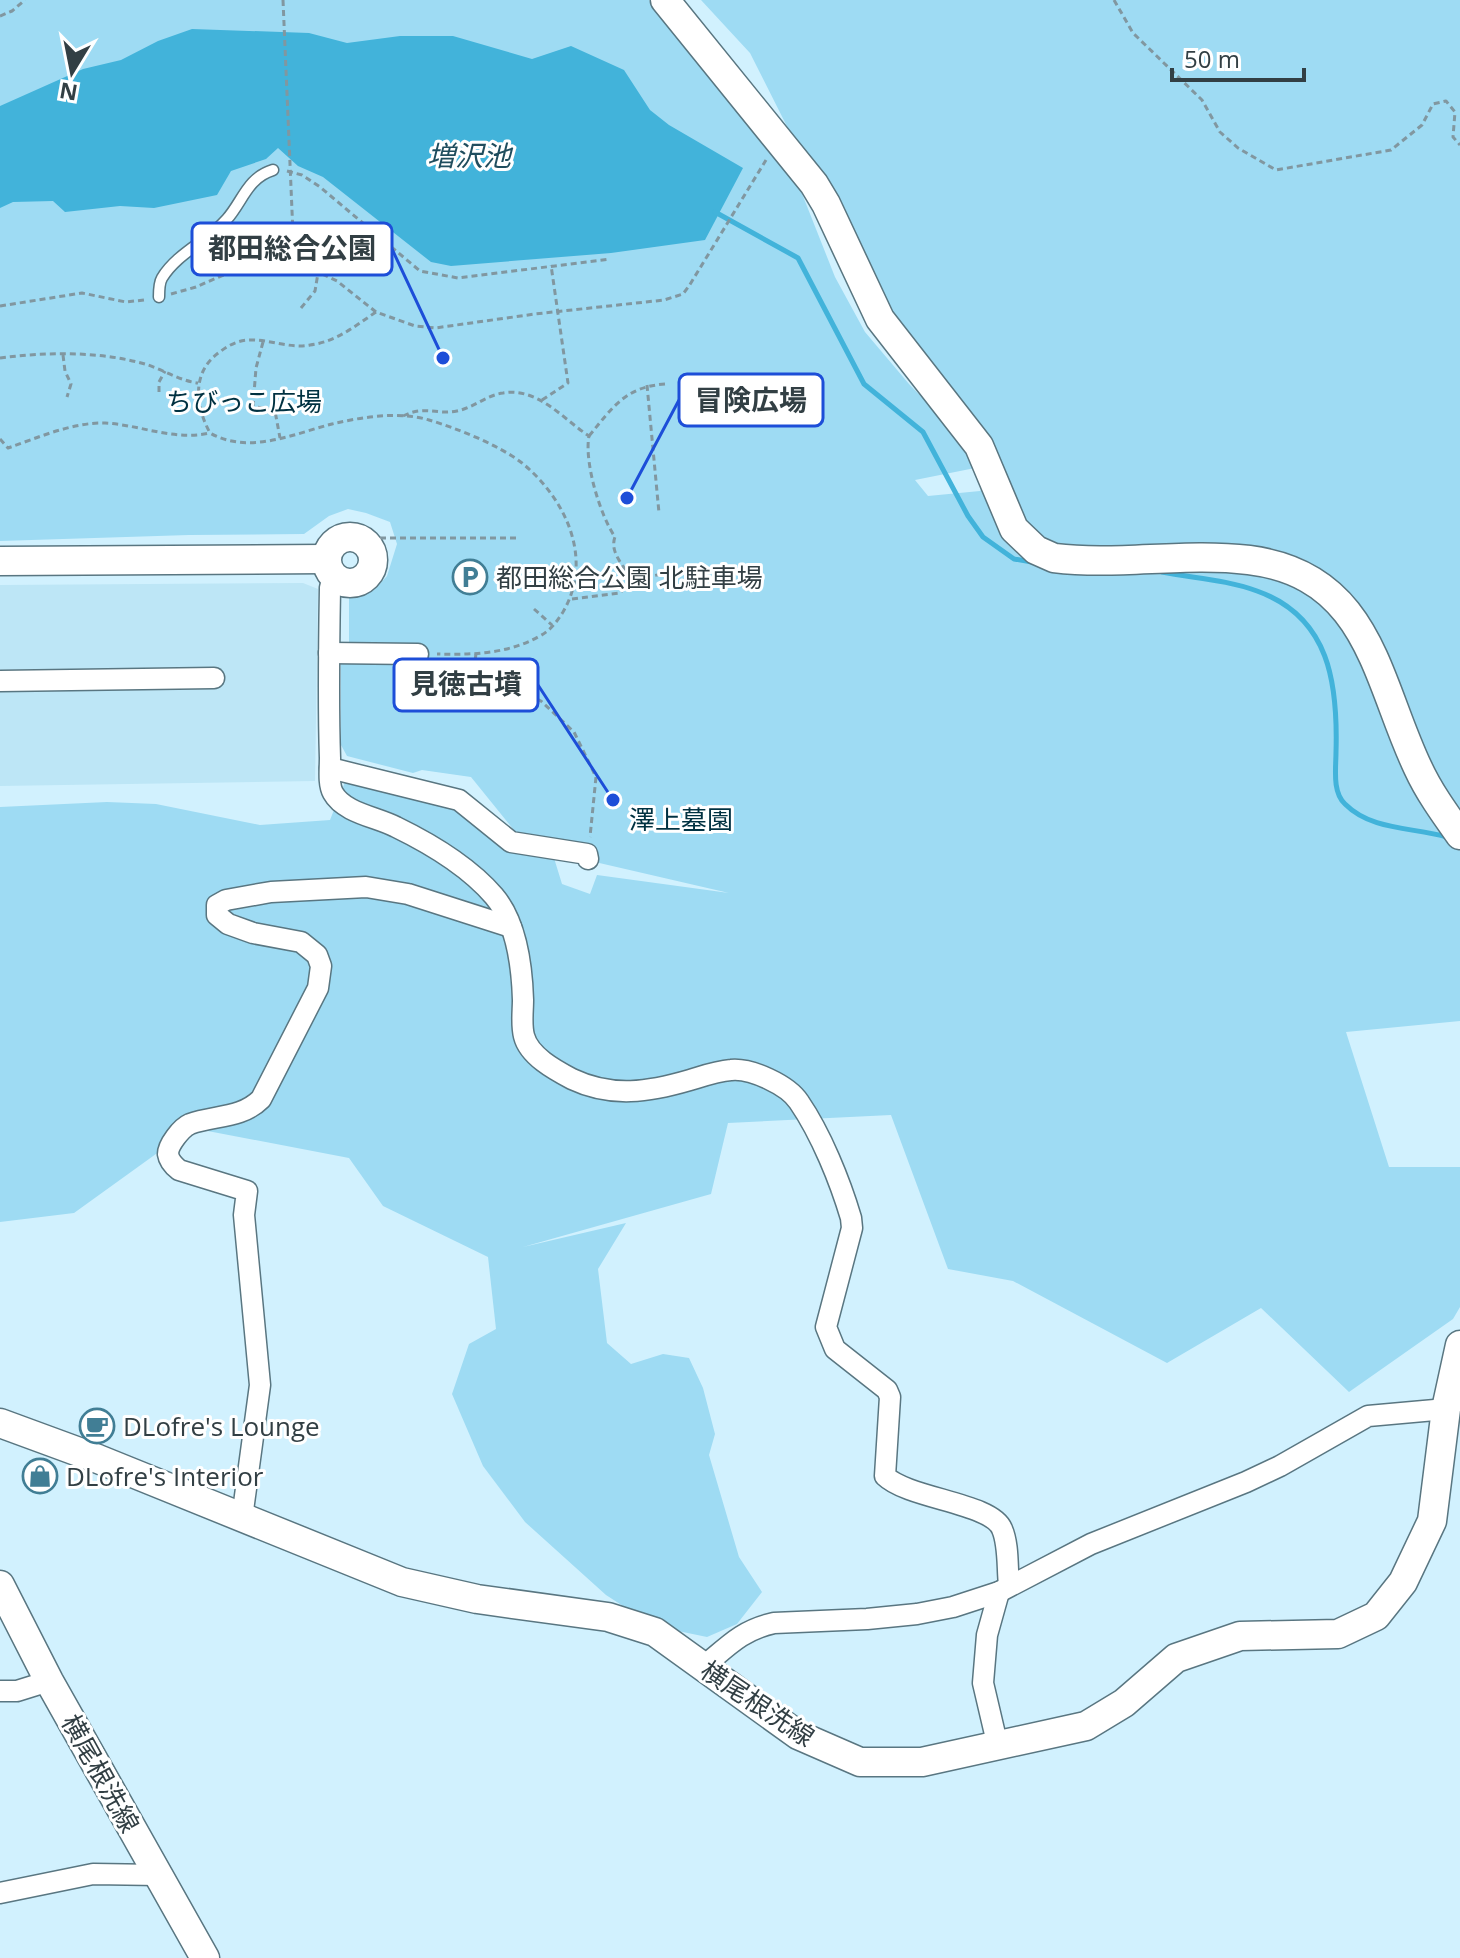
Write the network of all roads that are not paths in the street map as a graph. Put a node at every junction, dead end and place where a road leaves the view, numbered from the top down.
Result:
1 (665, 0) edge
2 (273, 170) road end
3 (159, 297) dead end
4 (0, 561) edge
5 (329, 568) joint
6 (414, 650) road end
7 (329, 653) junction
8 (214, 678) dead end
9 (0, 681) edge
10 (330, 768) junction
11 (1460, 835) edge
12 (588, 856) road end
13 (511, 927) junction
14 (1460, 1345) edge
15 (1446, 1409) junction
16 (0, 1423) edge
17 (242, 1518) junction
18 (0, 1585) edge
19 (1004, 1588) junction
20 (703, 1667) junction
21 (49, 1681) junction
22 (0, 1691) edge
23 (998, 1747) junction
24 (159, 1875) junction
25 (0, 1893) edge
26 (205, 1958) edge

1 - 11 main road
2 - 3 lane
4 - 5 main road
5 - 7 street
6 - 7 street
7 - 10 street
8 - 9 street
10 - 12 street
10 - 13 street
13 - 17 street
13 - 19 street
14 - 15 main road, 横尾根洗線
15 - 19 street
15 - 23 main road, 横尾根洗線
16 - 17 main road, 横尾根洗線
17 - 20 main road, 横尾根洗線
18 - 21 main road, 横尾根洗線
19 - 20 street
19 - 23 street
20 - 23 main road, 横尾根洗線
21 - 22 street
21 - 24 main road, 横尾根洗線
24 - 25 street
24 - 26 main road, 横尾根洗線

